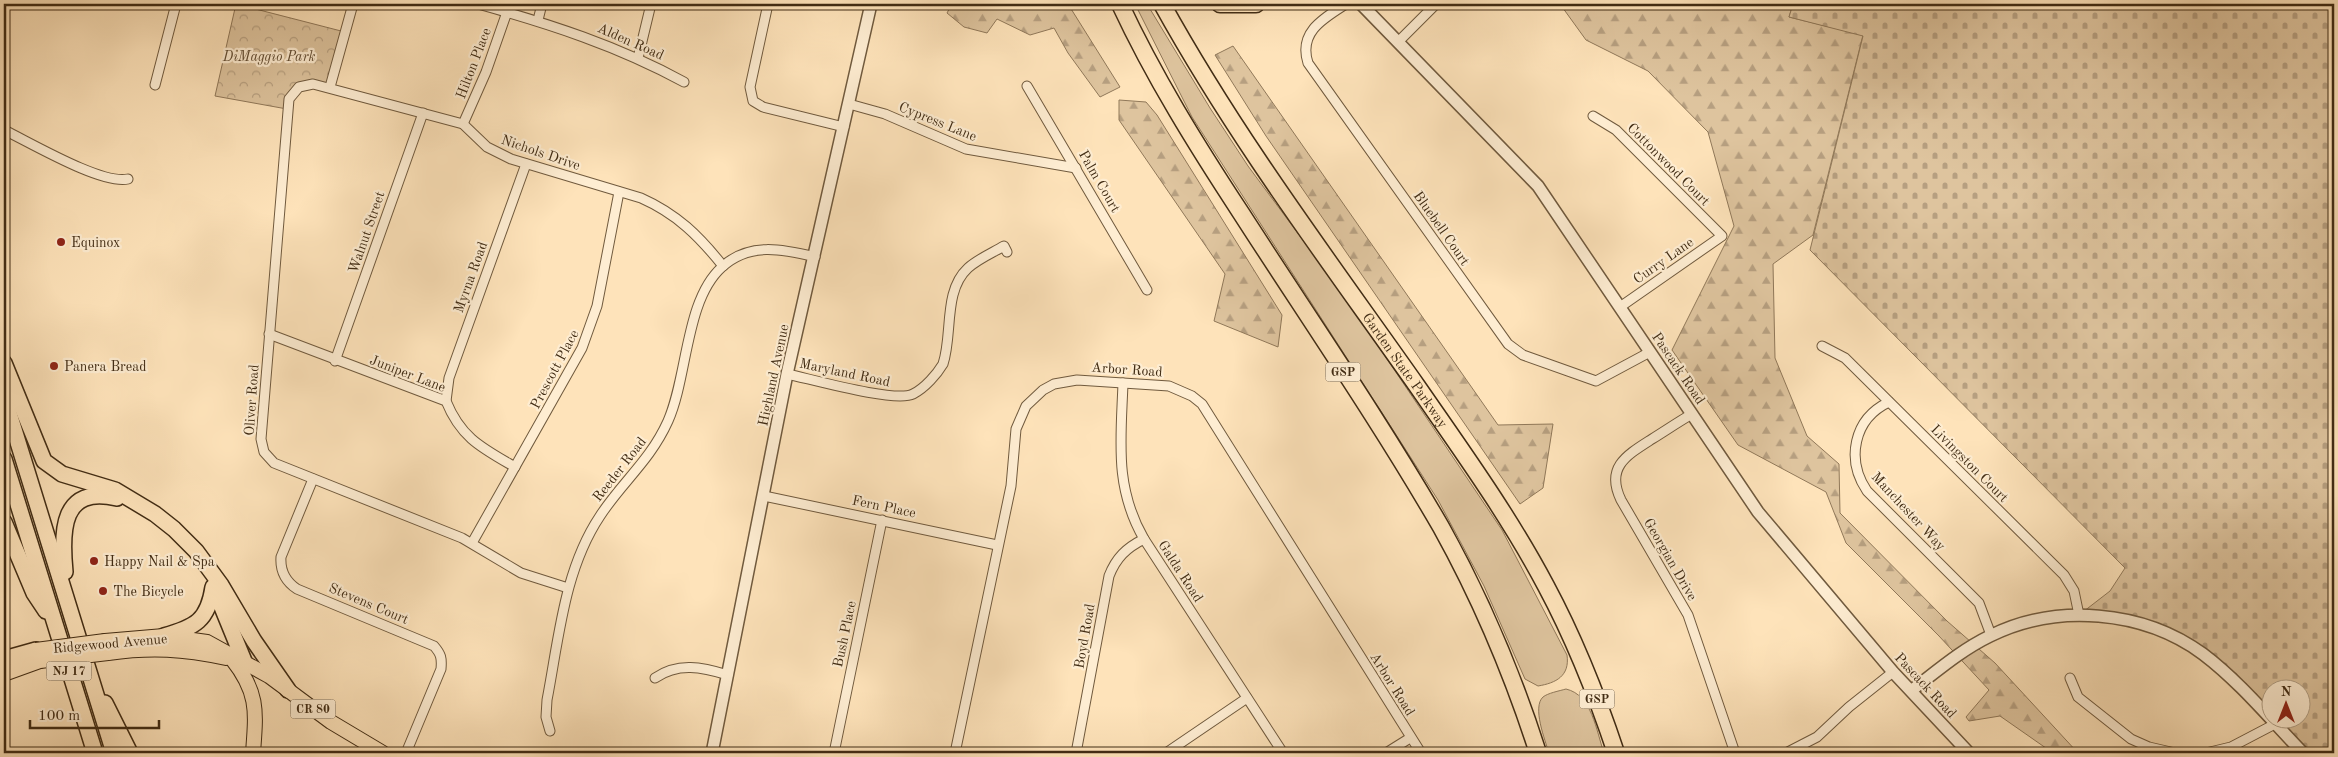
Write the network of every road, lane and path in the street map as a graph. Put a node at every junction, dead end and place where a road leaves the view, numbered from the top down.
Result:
1 (176, 4) edge
2 (353, 4) edge
3 (478, 4) edge
4 (542, 4) edge
5 (651, 4) edge
6 (768, 4) edge
7 (871, 4) edge
8 (1120, 4) edge
9 (1162, 4) edge
10 (1220, 4) edge
11 (1256, 4) edge
12 (1346, 4) edge
13 (1361, 4) edge
14 (1436, 4) edge
15 (507, 12) junction
16 (538, 20) junction
17 (1398, 42) junction
18 (638, 58) junction
19 (684, 82) dead end
20 (155, 85) dead end
21 (1027, 86) dead end
22 (330, 87) junction
23 (849, 104) junction
24 (288, 106) joint
25 (423, 113) junction
26 (1593, 116) dead end
27 (463, 124) junction
28 (844, 127) junction
29 (4, 130) edge
30 (526, 164) junction
31 (1076, 168) junction
32 (128, 179) dead end
33 (619, 192) junction
34 (1722, 236) joint
35 (1007, 252) dead end
36 (815, 257) junction
37 (723, 266) junction
38 (1147, 290) dead end
39 (1620, 307) junction
40 (269, 334) junction
41 (1822, 346) dead end
42 (1650, 352) junction
43 (335, 361) junction
44 (4, 363) edge
45 (787, 374) junction
46 (1123, 383) junction
47 (4, 397) edge
48 (446, 401) junction
49 (1889, 402) junction
50 (1692, 414) junction
51 (4, 459) edge
52 (515, 467) junction
53 (313, 479) junction
54 (764, 496) junction
55 (134, 502) junction
56 (882, 520) junction
57 (4, 522) edge
58 (1144, 539) junction
59 (472, 543) junction
60 (997, 545) junction
61 (205, 563) junction
62 (213, 587) junction
63 (568, 588) junction
64 (68, 603) junction
65 (2079, 615) junction
66 (53, 620) junction
67 (1990, 635) junction
68 (164, 636) junction
69 (107, 647) junction
70 (38, 656) junction
71 (4, 659) edge
72 (238, 660) junction
73 (4, 664) edge
74 (1893, 672) junction
75 (4, 674) edge
76 (728, 675) junction
77 (90, 677) junction
78 (655, 678) dead end
79 (2070, 678) dead end
80 (288, 690) junction
81 (1912, 690) junction
82 (1248, 698) junction
83 (2260, 710) edge
84 (85, 721) junction
85 (2263, 730) edge
86 (2280, 730) edge
87 (550, 731) dead end
88 (1410, 738) junction
89 (82, 753) edge
90 (95, 753) edge
91 (114, 753) edge
92 (130, 753) edge
93 (253, 753) edge
94 (383, 753) edge
95 (406, 753) edge
96 (712, 753) edge
97 (834, 753) edge
98 (955, 753) edge
99 (1076, 753) edge
100 (1166, 753) edge
101 (1284, 753) edge
102 (1386, 753) edge
103 (1421, 753) edge
104 (1538, 753) edge
105 (1616, 753) edge
106 (1735, 753) edge
107 (1786, 753) edge
108 (1969, 753) edge
109 (2175, 753) edge
110 (2206, 753) edge
111 (2303, 753) edge

1 - 20 street
2 - 22 street
3 - 15 street, Alden Road
4 - 16 street
5 - 18 street
6 - 28 street
7 - 23 street, Highland Avenue
8 - 104 highway, GSP
9 - 105 highway, Garden State Parkway / GSP
10 - 11 highway
12 - 42 street, Bluebell Court
13 - 17 street, Pascack Road
14 - 17 street
15 - 16 street, Alden Road
15 - 27 street, Hilton Place
16 - 18 street, Alden Road
17 - 39 street, Pascack Road
18 - 19 street, Alden Road
21 - 31 street, Palm Court
22 - 24 street, Nichols Drive
22 - 25 street, Nichols Drive
23 - 28 street, Highland Avenue
23 - 31 street, Cypress Lane
24 - 40 street, Oliver Road
25 - 27 street, Nichols Drive
25 - 43 street, Walnut Street
26 - 34 street, Cottonwood Court
27 - 30 street, Nichols Drive
28 - 36 street, Highland Avenue
29 - 32 street
30 - 33 street, Nichols Drive
30 - 48 street, Myrna Road
31 - 38 street, Palm Court
33 - 37 street, Nichols Drive
33 - 52 street, Prescott Place
34 - 39 street, Curry Lane
35 - 45 street, Maryland Road
36 - 37 street, Reeder Road
36 - 45 street, Highland Avenue
37 - 63 street, Reeder Road
39 - 42 street, Pascack Road
40 - 43 street, Juniper Lane
40 - 53 street, Oliver Road
41 - 49 street, Livingston Court
42 - 50 street, Pascack Road
43 - 48 street, Juniper Lane
44 - 55 highway
45 - 54 street, Highland Avenue
46 - 58 street, Galda Road
46 - 60 street, Arbor Road
46 - 88 street, Arbor Road
47 - 64 highway, NJ 17
48 - 52 street, Juniper Lane
49 - 65 street, Livingston Court
49 - 67 street, Manchester Way
50 - 74 street, Pascack Road
50 - 106 street, Georgian Drive
51 - 66 highway, NJ 17
52 - 59 street, Prescott Place
53 - 59 street, Oliver Road
53 - 95 street, Stevens Court
54 - 56 street, Fern Place
54 - 76 street, Highland Avenue
55 - 61 highway
55 - 64 highway
56 - 60 street, Fern Place
56 - 97 street, Bush Place
57 - 66 highway
58 - 82 street, Galda Road
58 - 99 street, Boyd Road
59 - 63 street, Oliver Road
60 - 98 street, Arbor Road
61 - 62 highway
61 - 80 highway
62 - 68 highway
62 - 72 highway
63 - 87 street, Reeder Road
64 - 77 highway, NJ 17
65 - 67 street
65 - 83 street
66 - 84 highway, NJ 17
67 - 81 street
68 - 69 main road, Ridgewood Avenue / CR 80
68 - 72 main road, Ridgewood Avenue / CR 80
69 - 70 main road, Ridgewood Avenue / CR 80, bridge
69 - 72 main road, Ridgewood Avenue / CR 80
70 - 71 highway
70 - 73 main road, Ridgewood Avenue / CR 80
70 - 75 main road, Ridgewood Avenue / CR 80
72 - 80 main road, Ridgewood Avenue / CR 80
72 - 93 main road
74 - 81 street, Pascack Road
74 - 107 street
76 - 78 street
76 - 96 street, Highland Avenue
77 - 91 highway, NJ 17
77 - 92 highway
79 - 109 street
80 - 94 main road, Ridgewood Avenue / CR 80
81 - 108 street, Pascack Road
82 - 100 street
82 - 101 street, Galda Road
84 - 89 highway
84 - 90 highway, NJ 17
85 - 110 street
86 - 111 street
88 - 102 street
88 - 103 street, Arbor Road

